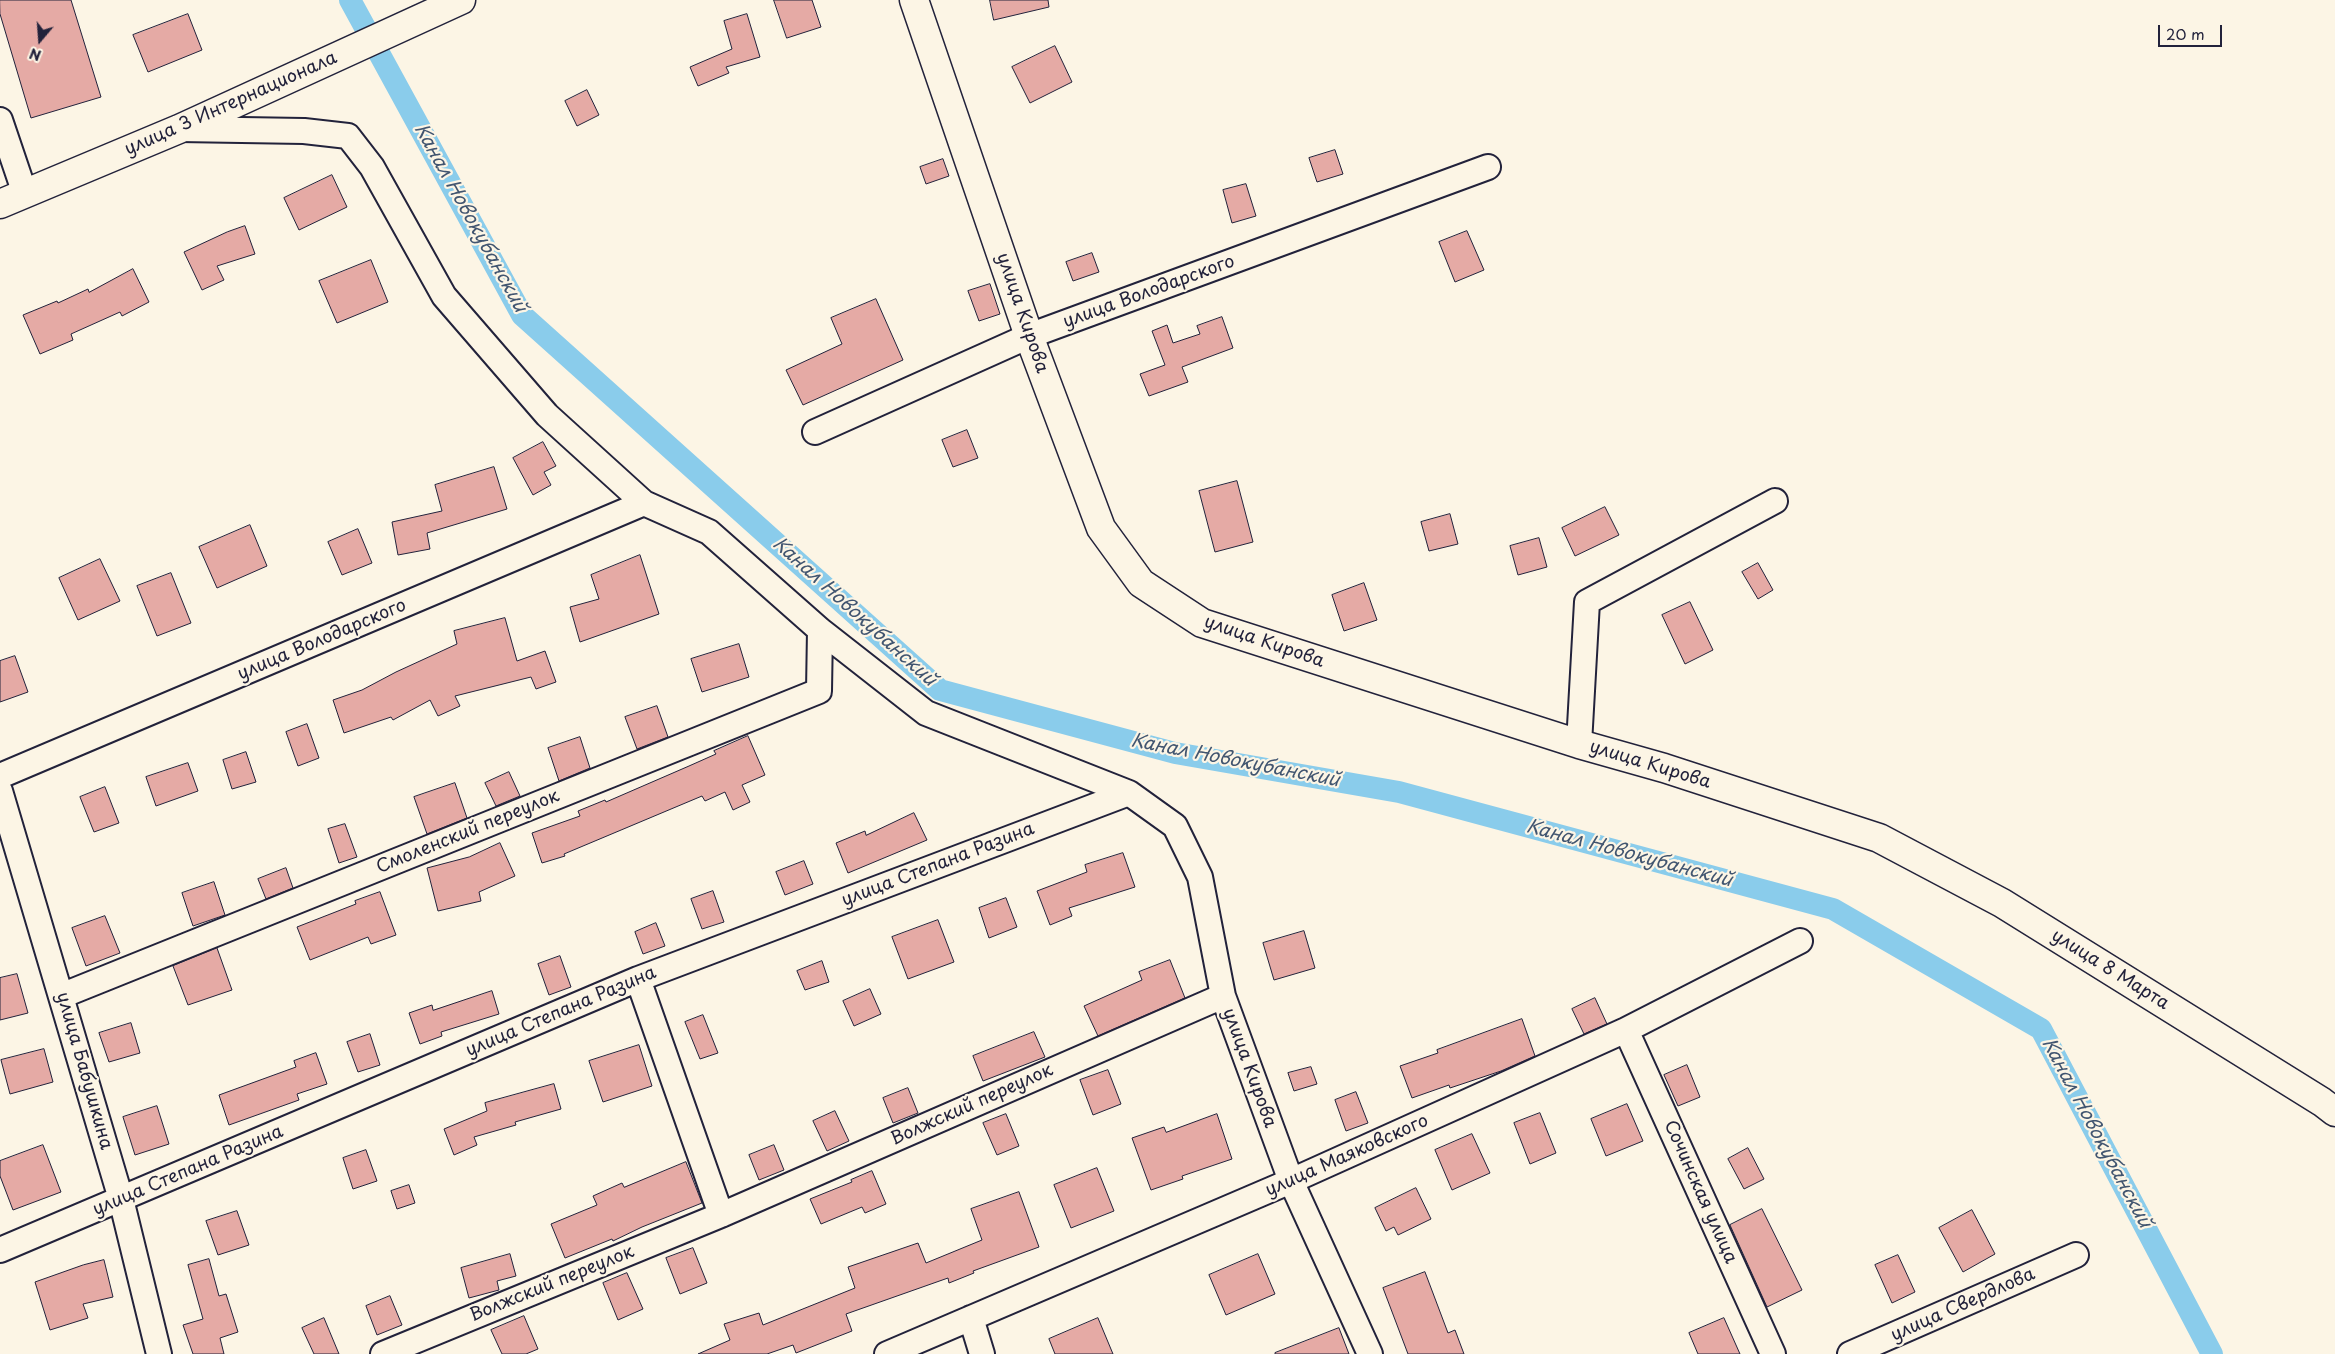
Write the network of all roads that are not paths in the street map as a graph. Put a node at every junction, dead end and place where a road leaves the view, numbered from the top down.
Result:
1 (461, 0) edge
2 (914, 0) edge
3 (0, 120) edge
4 (179, 129) junction
5 (1488, 167) dead end
6 (25, 194) junction
7 (0, 204) edge
8 (1029, 336) junction
9 (815, 432) dead end
10 (1775, 500) dead end
11 (644, 503) junction
12 (820, 630) junction
13 (1579, 744) junction
14 (0, 776) edge
15 (0, 791) edge
16 (1129, 793) junction
17 (1879, 838) joint
18 (1800, 941) dead end
19 (638, 979) junction
20 (62, 996) junction
21 (1223, 996) junction
22 (1626, 1030) junction
23 (2335, 1112) edge
24 (1291, 1181) junction
25 (121, 1199) junction
26 (721, 1215) junction
27 (0, 1250) edge
28 (2076, 1255) dead end
29 (971, 1318) junction
30 (159, 1354) edge
31 (383, 1354) edge
32 (887, 1354) edge
33 (982, 1354) edge
34 (1370, 1354) edge
35 (1773, 1354) edge
36 (1850, 1354) edge

1 - 4 main road, улица 3 Интернационала
2 - 8 main road, улица Кирова
3 - 6 street
4 - 6 main road, улица 3 Интернационала
4 - 11 street, улица Кирова
5 - 8 street, улица Володарского
6 - 7 main road, улица 3 Интернационала
8 - 9 street, улица Володарского
8 - 13 main road, улица Кирова
10 - 13 street
11 - 12 street, улица Кирова
11 - 14 street, улица Володарского
12 - 16 street, улица Кирова
12 - 20 street, Смоленский переулок
13 - 17 main road, улица Кирова
15 - 20 street, улица Бабушкина
16 - 19 street, улица Степана Разина
16 - 21 street, улица Кирова
17 - 23 main road, улица 8 Марта
18 - 22 street, улица Маяковского
19 - 25 street, улица Степана Разина
19 - 26 street
20 - 25 street, улица Бабушкина
21 - 24 street, улица Кирова
21 - 26 street, Волжский переулок
22 - 24 street, улица Маяковского
22 - 35 street, Сочинская улица
24 - 29 street, улица Маяковского
24 - 34 street, улица Кирова
25 - 27 street, улица Степана Разина
25 - 30 street, улица Бабушкина
26 - 31 street, Волжский переулок
28 - 36 street, улица Свердлова
29 - 32 street, улица Маяковского
29 - 33 street

